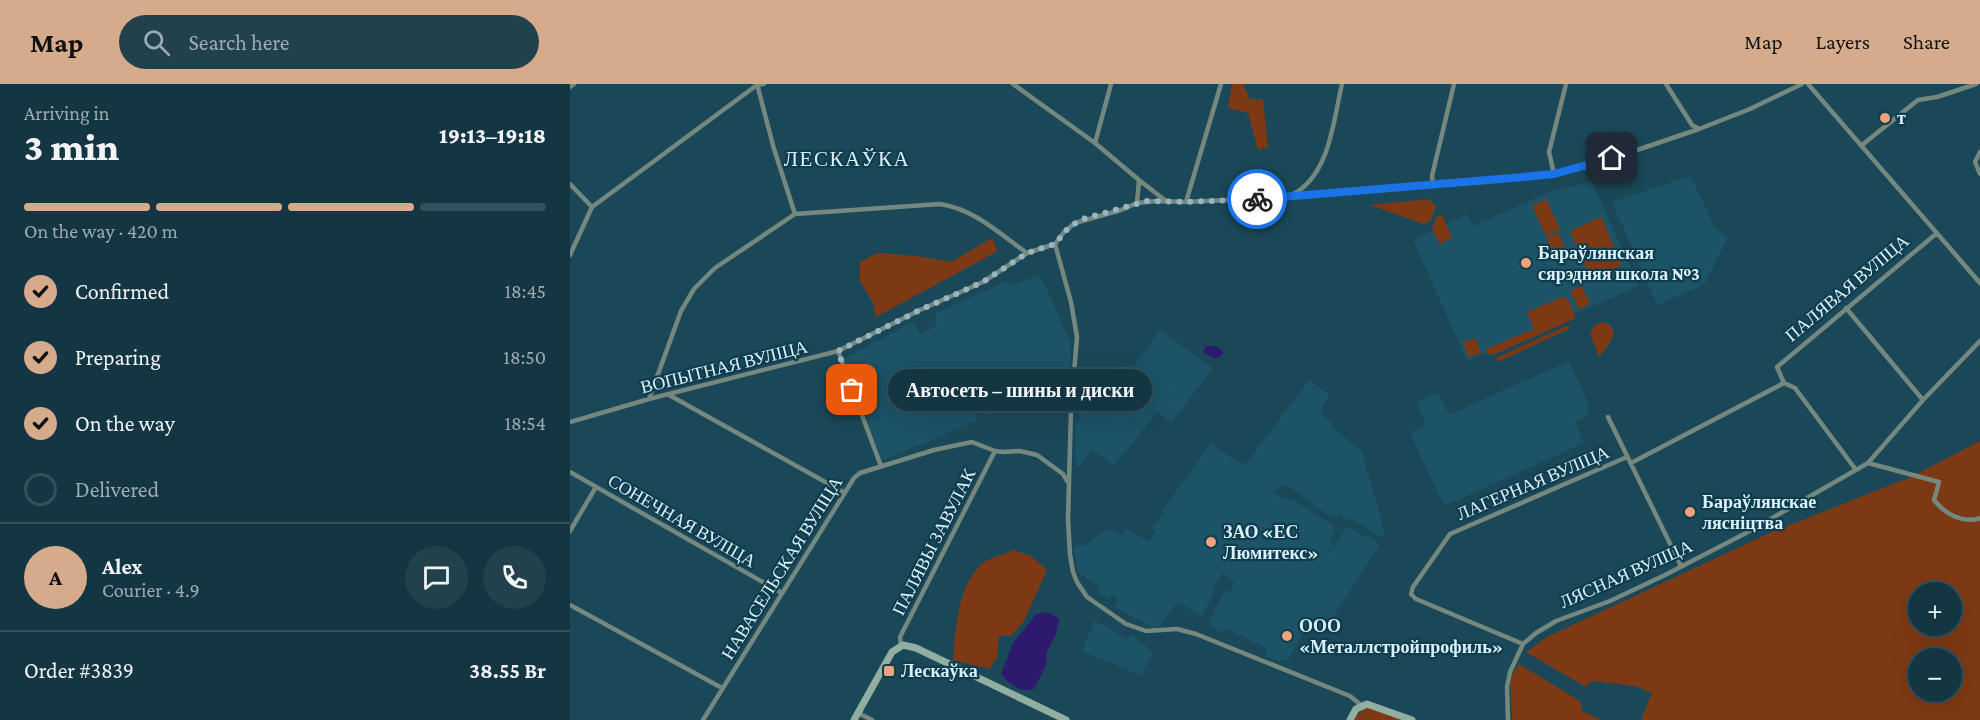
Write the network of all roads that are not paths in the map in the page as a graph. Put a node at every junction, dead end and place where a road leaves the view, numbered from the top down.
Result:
1 (574, 84) edge
2 (764, 84) edge
3 (1013, 84) edge
4 (1111, 84) edge
5 (1221, 84) edge
6 (1342, 84) edge
7 (1454, 84) edge
8 (1566, 84) edge
9 (1666, 84) edge
10 (1803, 84) edge
11 (1808, 84) edge
12 (1976, 84) edge
13 (757, 85) edge
14 (570, 87) edge
15 (1699, 129) junction
16 (1095, 143) junction
17 (1862, 146) junction
18 (1980, 152) edge
19 (1554, 174) junction
20 (1980, 174) edge
21 (1140, 180) junction
22 (570, 184) edge
23 (1433, 186) junction
24 (1289, 197) junction
25 (1167, 202) junction
26 (1186, 202) junction
27 (1137, 203) junction
28 (592, 207) junction
29 (795, 214) junction
30 (1937, 233) junction
31 (1055, 244) junction
32 (1027, 253) junction
33 (570, 255) edge
34 (1980, 283) edge
35 (1846, 308) junction
36 (1980, 341) edge
37 (838, 351) junction
38 (1784, 383) junction
39 (668, 395) junction
40 (649, 399) junction
41 (1923, 400) junction
42 (1608, 417) dead end
43 (570, 422) edge
44 (995, 451) junction
45 (1627, 457) junction
46 (1868, 463) junction
47 (1631, 464) junction
48 (881, 466) junction
49 (1856, 470) junction
50 (570, 472) edge
51 (1069, 484) junction
52 (596, 487) junction
53 (845, 493) junction
54 (1980, 518) edge
55 (570, 531) edge
56 (1681, 566) junction
57 (782, 593) junction
58 (570, 604) edge
59 (1523, 644) junction
60 (900, 646) junction
61 (722, 688) junction
62 (1364, 705) junction
63 (856, 716) edge
64 (703, 720) edge
65 (872, 720) edge
66 (1066, 720) edge
67 (1350, 720) edge
68 (1412, 720) edge
69 (1508, 720) edge

1 - 14 street
2 - 13 street
3 - 16 street
4 - 16 street
5 - 26 street
6 - 24 street
7 - 23 street
8 - 19 street
9 - 15 street
10 - 15 street, ВОПЫТНАЯ ВУЛІЦА
11 - 17 street
12 - 17 street
13 - 28 street
13 - 29 street
15 - 19 street, ВОПЫТНАЯ ВУЛІЦА
16 - 21 street
17 - 30 street
18 - 20 street
19 - 23 street, ВОПЫТНАЯ ВУЛІЦА
21 - 25 street
21 - 27 street
22 - 28 street
23 - 24 street, ВОПЫТНАЯ ВУЛІЦА
24 - 26 street, ВОПЫТНАЯ ВУЛІЦА
25 - 26 street, ВОПЫТНАЯ ВУЛІЦА
25 - 27 street, ВОПЫТНАЯ ВУЛІЦА
27 - 31 street, ВОПЫТНАЯ ВУЛІЦА
28 - 33 street
29 - 32 street
29 - 40 street
30 - 34 street
30 - 35 street, ПАЛЯВАЯ ВУЛІЦА
31 - 32 street, ВОПЫТНАЯ ВУЛІЦА
31 - 51 street
32 - 37 street, ВОПЫТНАЯ ВУЛІЦА
35 - 38 street, ПАЛЯВАЯ ВУЛІЦА
35 - 41 street
36 - 41 street, ЛЯСНАЯ ВУЛІЦА
37 - 39 street, ВОПЫТНАЯ ВУЛІЦА
37 - 48 street
38 - 47 street, ЛАГЕРНАЯ ВУЛІЦА
38 - 49 street
39 - 40 street, ВОПЫТНАЯ ВУЛІЦА
39 - 53 street
40 - 43 street, ВОПЫТНАЯ ВУЛІЦА
41 - 46 street, ЛЯСНАЯ ВУЛІЦА
42 - 45 street
44 - 48 street, НАВАСЕЛЬСКАЯ ВУЛІЦА
44 - 51 street, НАВАСЕЛЬСКАЯ ВУЛІЦА
44 - 60 street, ПАЛЯВЫ ЗАВУЛАК
45 - 47 street
45 - 59 street, ЛАГЕРНАЯ ВУЛІЦА
46 - 49 street, ЛЯСНАЯ ВУЛІЦА
46 - 54 street
47 - 56 street
48 - 53 street, НАВАСЕЛЬСКАЯ ВУЛІЦА
49 - 56 street, ЛЯСНАЯ ВУЛІЦА
50 - 52 street, СОНЕЧНАЯ ВУЛІЦА
51 - 62 street
52 - 55 street
52 - 57 street, СОНЕЧНАЯ ВУЛІЦА
53 - 57 street, НАВАСЕЛЬСКАЯ ВУЛІЦА
56 - 59 street, ЛЯСНАЯ ВУЛІЦА
57 - 61 street, НАВАСЕЛЬСКАЯ ВУЛІЦА
58 - 61 street
59 - 69 street
60 - 63 main road
60 - 66 main road
61 - 64 street, НАВАСЕЛЬСКАЯ ВУЛІЦА
62 - 67 main road
62 - 68 main road
63 - 65 street

